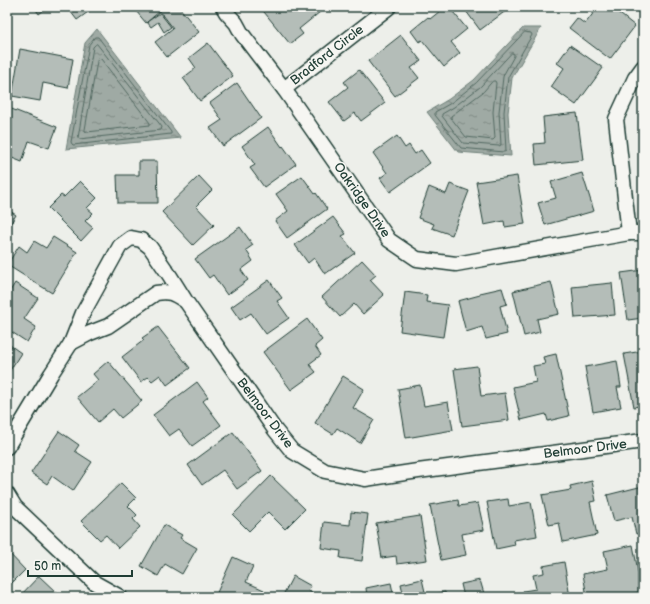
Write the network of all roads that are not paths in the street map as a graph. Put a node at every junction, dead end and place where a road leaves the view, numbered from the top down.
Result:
1 (222, 7) edge
2 (389, 7) edge
3 (643, 66) edge
4 (284, 89) junction
5 (636, 233) edge
6 (185, 300) junction
7 (71, 343) junction
8 (643, 441) edge
9 (7, 448) edge
10 (7, 494) edge
11 (120, 597) edge

1 - 4 street, Oakridge Drive
2 - 4 street, Bradford Circle
3 - 5 street
4 - 5 street, Oakridge Drive
6 - 7 street
6 - 7 street, Belmoor Drive
6 - 8 street, Belmoor Drive
7 - 9 street, Belmoor Drive
10 - 11 street

